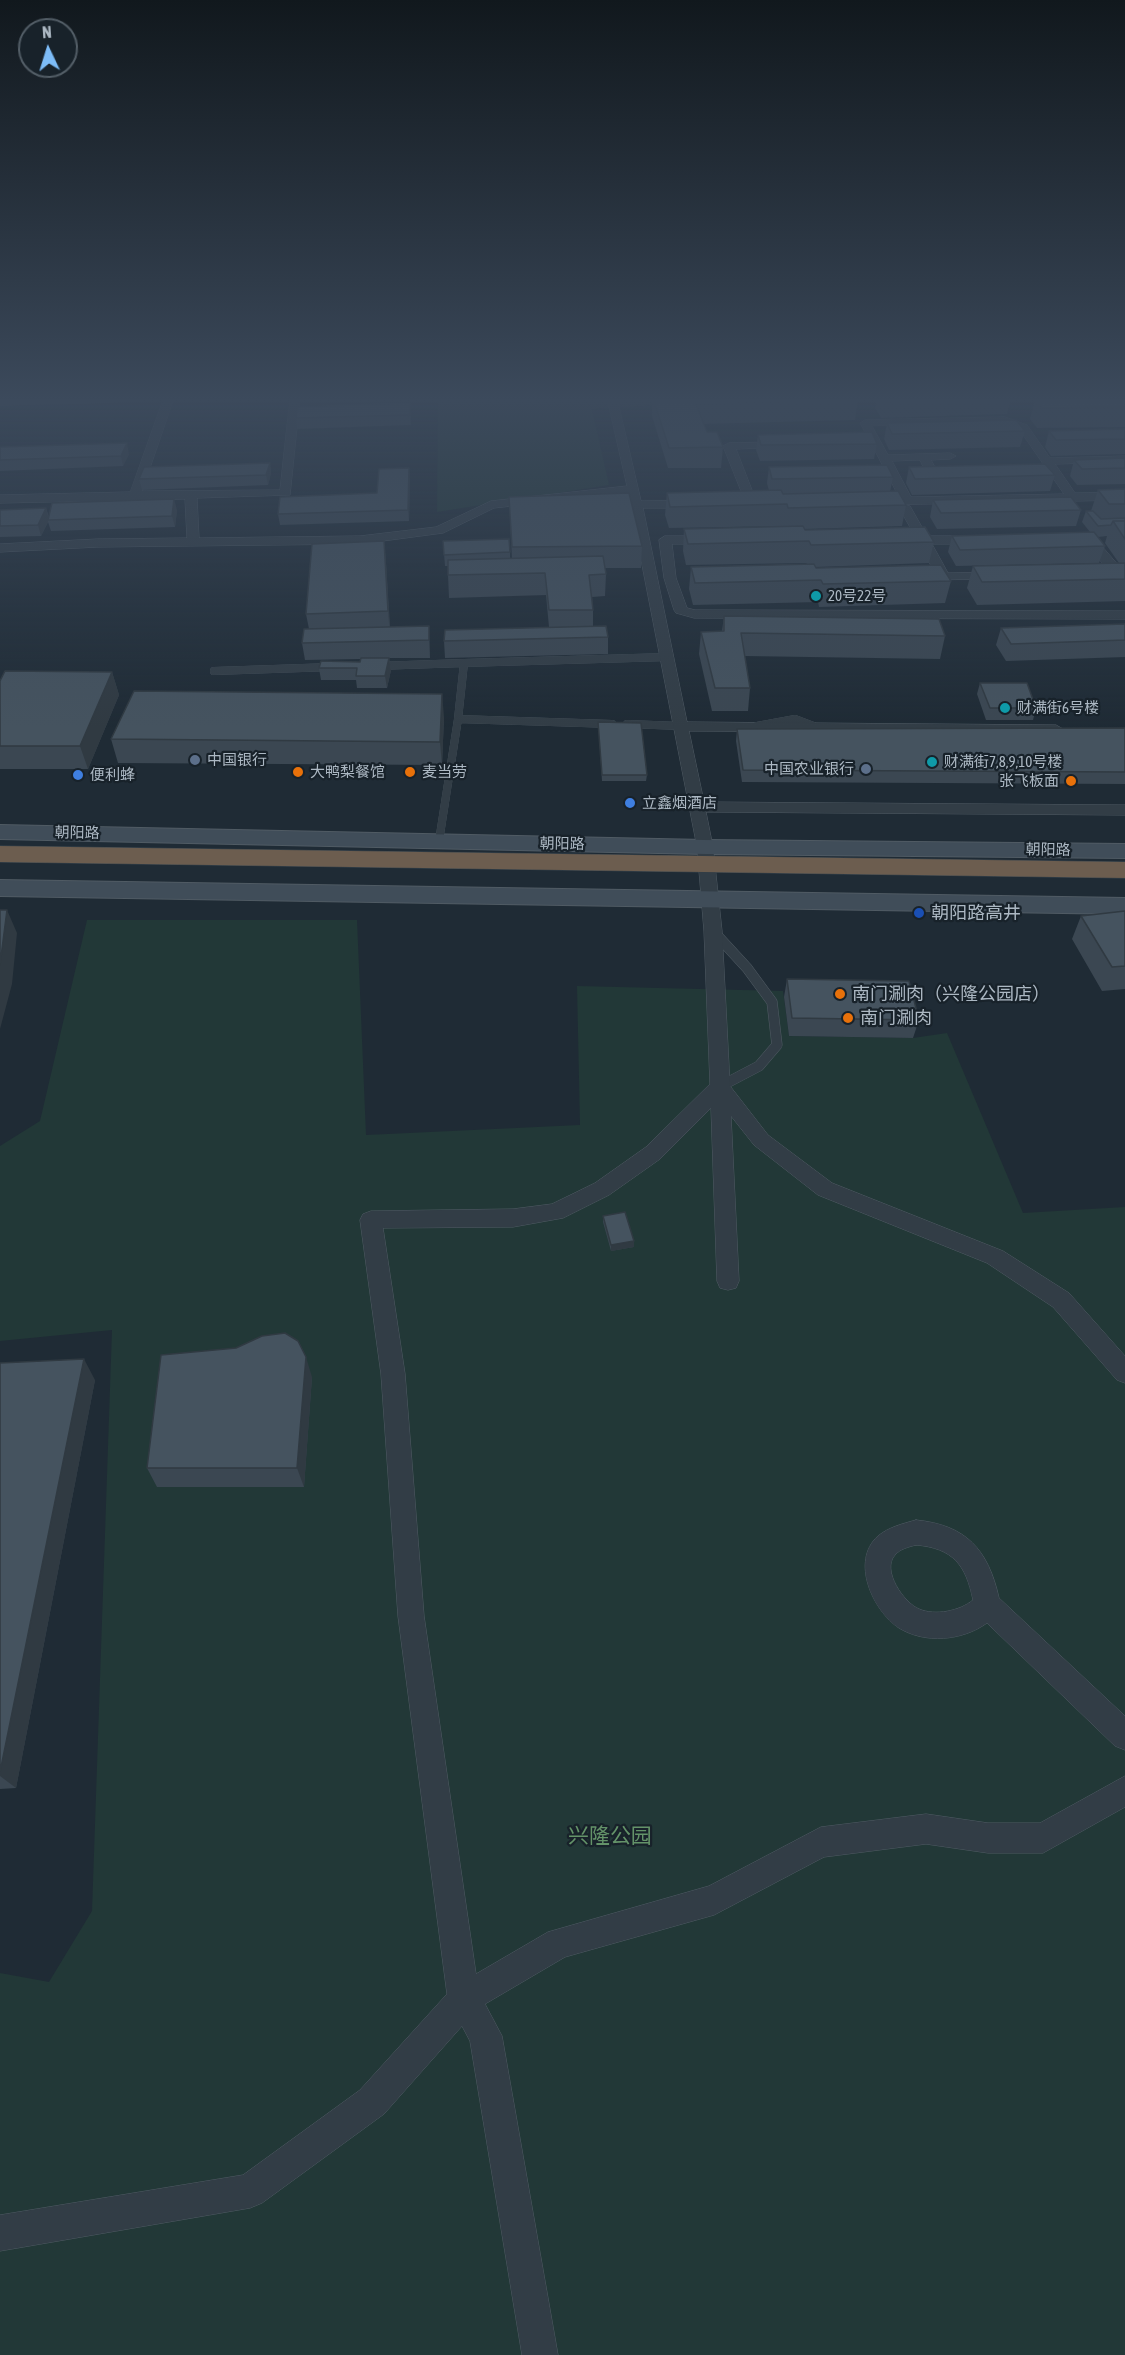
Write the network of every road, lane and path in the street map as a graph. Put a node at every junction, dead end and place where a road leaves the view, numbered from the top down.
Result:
1 (192, 508) edge
2 (485, 508) edge
3 (638, 508) edge
4 (908, 508) edge
5 (1078, 523) edge
6 (724, 540) edge
7 (888, 540) edge
8 (924, 540) junction
9 (995, 540) edge
10 (1066, 540) edge
11 (1090, 540) junction
12 (193, 542) junction
13 (0, 548) edge
14 (1014, 576) edge
15 (1096, 576) edge
16 (1122, 576) edge
17 (908, 577) edge
18 (944, 577) junction
19 (651, 578) junction
20 (676, 578) junction
21 (1125, 615) edge
22 (673, 625) junction
23 (1125, 627) edge
24 (667, 657) junction
25 (464, 663) junction
26 (369, 666) edge
27 (345, 667) edge
28 (214, 671) dead end
29 (458, 719) junction
30 (681, 726) junction
31 (1066, 729) edge
32 (697, 807) junction
33 (1125, 810) edge
34 (0, 832) edge
35 (439, 841) junction
36 (1125, 851) edge
37 (0, 854) edge
38 (0, 869) edge
39 (1125, 870) edge
40 (708, 873) junction
41 (1125, 885) edge
42 (0, 888) edge
43 (1125, 906) edge
44 (712, 931) junction
45 (719, 1087) junction
46 (728, 1281) dead end
47 (1125, 1373) edge
48 (987, 1605) dead end
49 (1125, 1736) edge
50 (1125, 1791) edge
51 (464, 1999) junction
52 (0, 2233) edge
53 (540, 2355) edge

1 - 12 street
2 - 12 street
3 - 19 street
4 - 8 street
5 - 11 street
6 - 20 street
7 - 8 street
8 - 9 street
8 - 18 street
10 - 11 street
11 - 16 street
12 - 13 street
14 - 18 street
15 - 16 street
17 - 18 street
19 - 20 street
19 - 22 street
20 - 21 street
22 - 23 street
22 - 24 street
24 - 25 lane
24 - 30 street
25 - 26 lane
25 - 29 lane
27 - 28 lane
29 - 30 lane
29 - 35 lane
30 - 31 street
30 - 32 street
32 - 33 street
32 - 40 street
34 - 35 street, 朝阳路
35 - 40 street, 朝阳路
36 - 40 street, 朝阳路
37 - 40 highway, 朝阳路
38 - 40 highway, 朝阳路
39 - 40 highway, 朝阳路
40 - 41 highway, 朝阳路
40 - 42 street, 朝阳路
40 - 43 street, 朝阳路
40 - 44 street
44 - 45 street
44 - 45 lane
45 - 46 street
45 - 47 street
45 - 51 street
48 - 49 street
50 - 51 street
51 - 52 street
51 - 53 street

